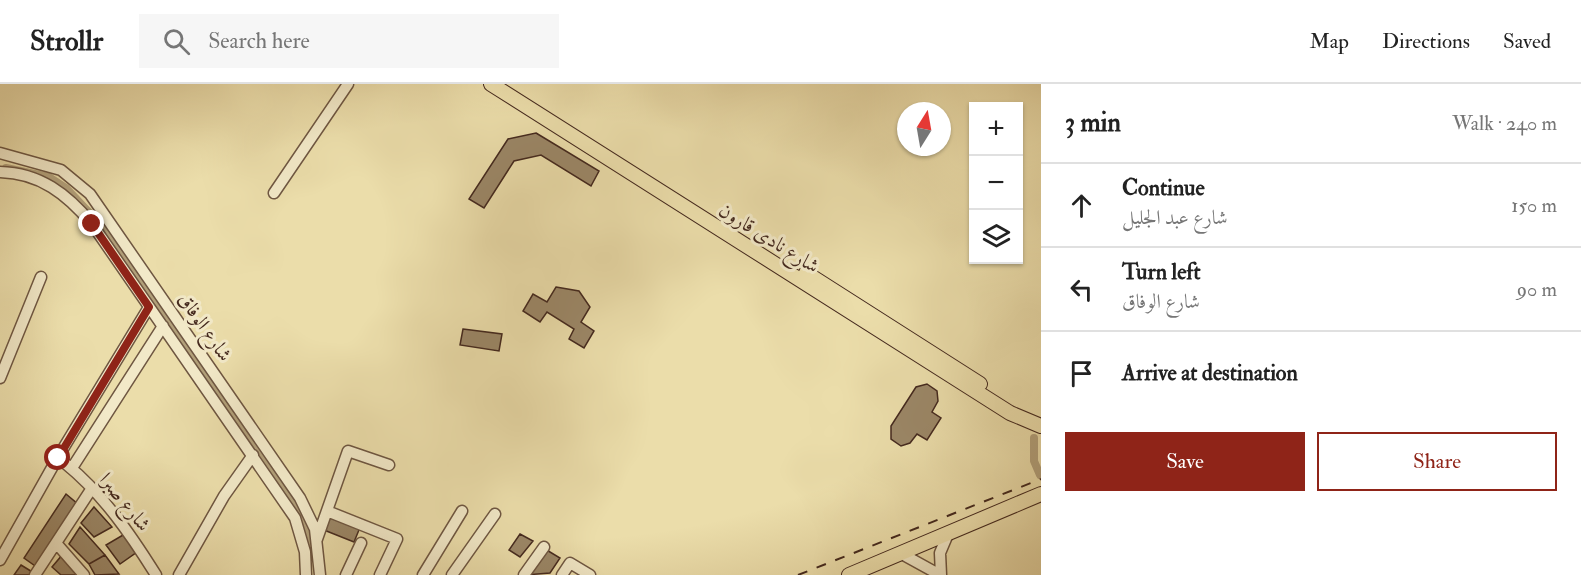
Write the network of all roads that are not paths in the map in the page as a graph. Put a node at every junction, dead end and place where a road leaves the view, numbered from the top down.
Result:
1 (348, 84) edge
2 (491, 84) edge
3 (507, 84) edge
4 (520, 97) junction
5 (0, 153) edge
6 (0, 172) edge
7 (274, 194) dead end
8 (41, 277) dead end
9 (149, 307) junction
10 (163, 326) junction
11 (0, 378) edge
12 (1035, 424) edge
13 (253, 455) junction
14 (58, 458) junction
15 (389, 465) dead end
16 (72, 468) junction
17 (92, 488) junction
18 (1041, 494) edge
19 (327, 511) junction
20 (462, 511) dead end
21 (495, 514) dead end
22 (948, 534) junction
23 (317, 539) junction
24 (56, 543) junction
25 (361, 543) dead end
26 (544, 547) dead end
27 (902, 554) junction
28 (0, 560) edge
29 (36, 575) edge
30 (84, 575) edge
31 (156, 575) edge
32 (179, 575) edge
33 (306, 575) edge
34 (320, 575) edge
35 (346, 575) edge
36 (380, 575) edge
37 (423, 575) edge
38 (452, 575) edge
39 (524, 575) edge
40 (562, 575) edge
41 (590, 575) edge
42 (849, 575) edge
43 (941, 575) edge

1 - 7 street
2 - 4 main road, شارع نادى قارون
3 - 4 main road, شارع نادى قارون
4 - 12 main road, شارع نادى قارون
5 - 23 street, شارع الوفاق
6 - 9 street, شارع الوفاق
8 - 11 street
9 - 10 street, شارع الوفاق
9 - 14 street
10 - 13 street, شارع الوفاق
10 - 16 street
13 - 32 street
13 - 33 street, شارع الوفاق
14 - 16 street, شارع صبرا
14 - 28 street
15 - 19 street
16 - 17 street, شارع صبرا
17 - 24 street
17 - 31 street, شارع صبرا
18 - 22 main road
19 - 23 street
19 - 36 street
20 - 37 street
21 - 38 street
22 - 27 main road
22 - 43 street
23 - 34 street, شارع الوفاق
24 - 29 street
24 - 30 street
25 - 35 street
26 - 39 street
27 - 42 main road
27 - 43 street
40 - 41 street

